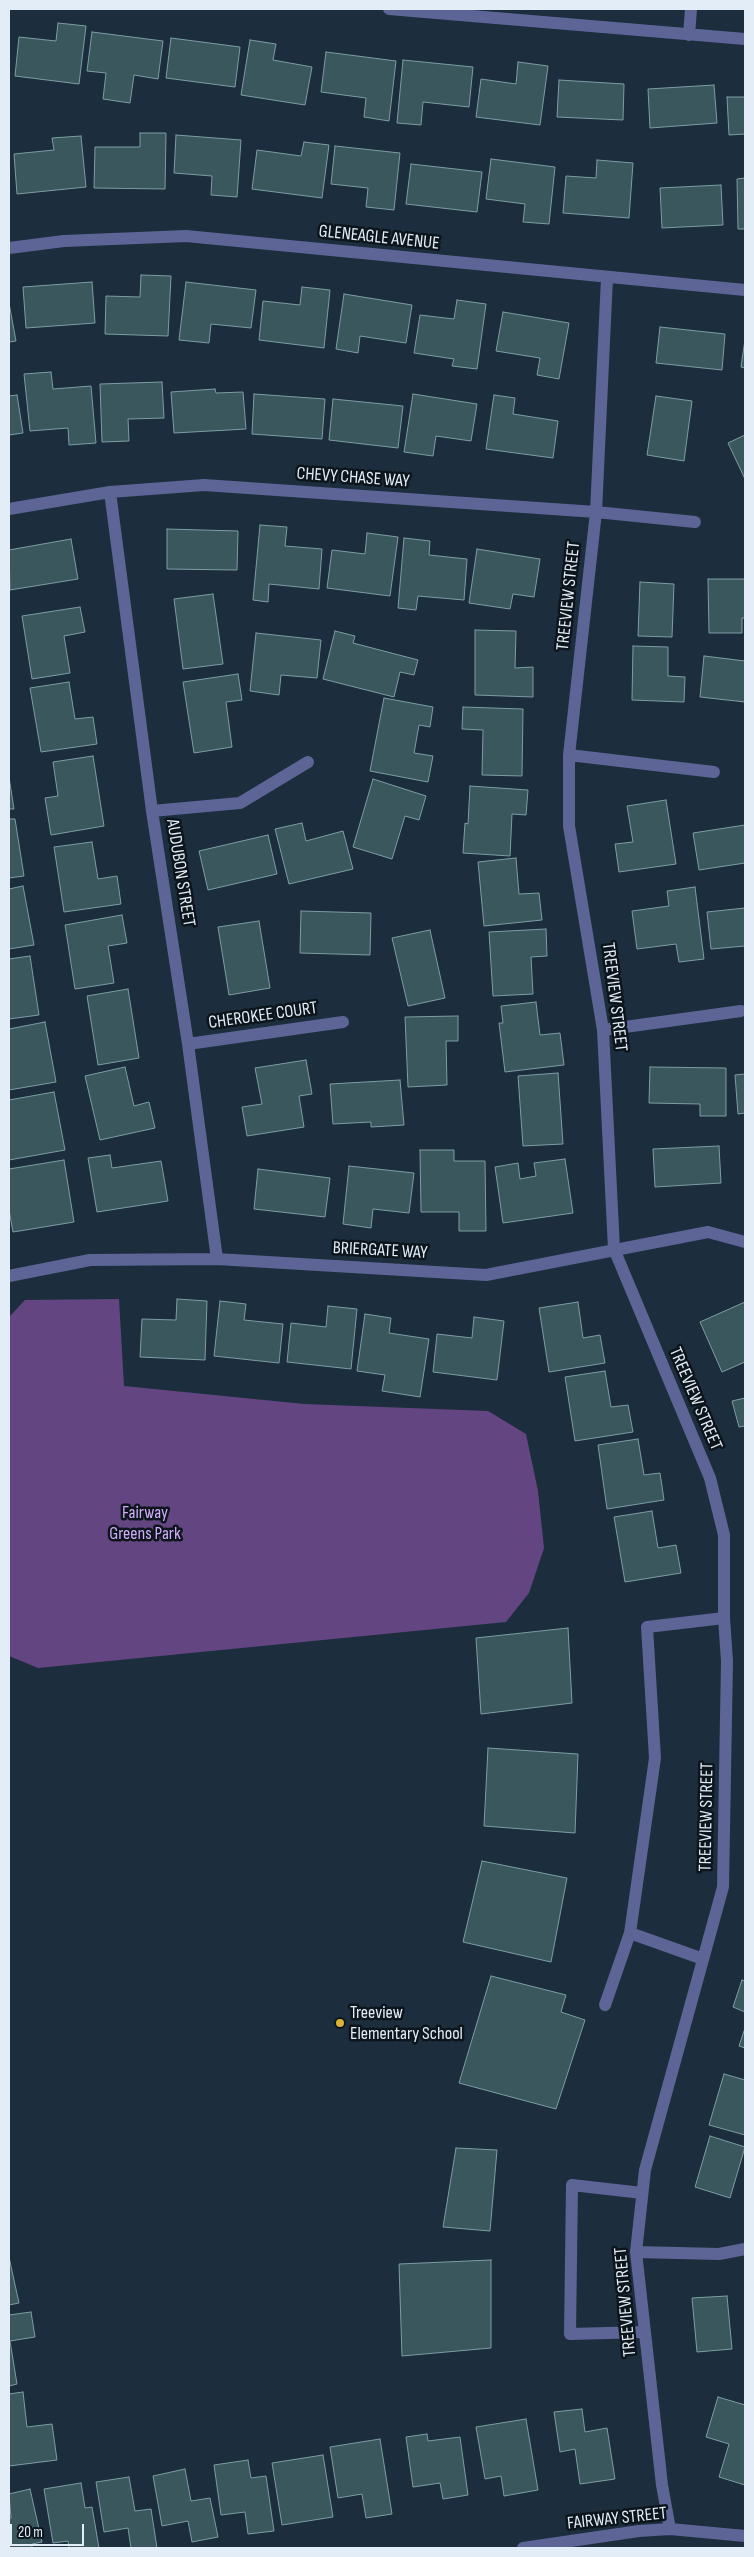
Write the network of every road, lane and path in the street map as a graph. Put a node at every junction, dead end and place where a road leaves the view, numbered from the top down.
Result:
1 (389, 9) edge
2 (692, 9) edge
3 (689, 35) junction
4 (745, 39) edge
5 (9, 248) edge
6 (607, 278) junction
7 (745, 290) edge
8 (110, 492) junction
9 (9, 509) edge
10 (596, 512) junction
11 (695, 522) dead end
12 (569, 755) junction
13 (308, 762) dead end
14 (714, 772) dead end
15 (152, 811) junction
16 (740, 1011) dead end
17 (343, 1022) dead end
18 (603, 1030) junction
19 (188, 1044) junction
20 (745, 1242) edge
21 (614, 1249) junction
22 (217, 1259) junction
23 (9, 1276) edge
24 (724, 1618) junction
25 (630, 1933) junction
26 (703, 1959) junction
27 (604, 2004) dead end
28 (642, 2193) junction
29 (745, 2249) edge
30 (636, 2252) junction
31 (646, 2332) junction
32 (670, 2529) junction
33 (745, 2536) edge
34 (523, 2548) edge

1 - 3 street
2 - 3 street
3 - 4 street
5 - 6 street, GLENEAGLE AVENUE
6 - 7 street, GLENEAGLE AVENUE
6 - 10 street, TREEVIEW STREET
8 - 9 street, CHEVY CHASE WAY
8 - 10 street, CHEVY CHASE WAY
8 - 15 street, AUDUBON STREET
10 - 11 street, CHEVY CHASE WAY
10 - 12 street, TREEVIEW STREET
12 - 14 street
12 - 18 street, TREEVIEW STREET
13 - 15 street
15 - 19 street, AUDUBON STREET
16 - 18 street
17 - 19 street, CHEROKEE COURT
18 - 21 street, TREEVIEW STREET
19 - 22 street, AUDUBON STREET
20 - 21 street, BRIERGATE WAY
21 - 22 street, BRIERGATE WAY
21 - 24 street, TREEVIEW STREET
22 - 23 street, BRIERGATE WAY
24 - 25 street
24 - 26 street, TREEVIEW STREET
25 - 26 street
25 - 27 street
26 - 28 street, TREEVIEW STREET
28 - 30 street, TREEVIEW STREET
28 - 31 street
29 - 30 street
30 - 31 street, TREEVIEW STREET
31 - 32 street, TREEVIEW STREET
32 - 33 street, FAIRWAY STREET
32 - 34 street, FAIRWAY STREET

